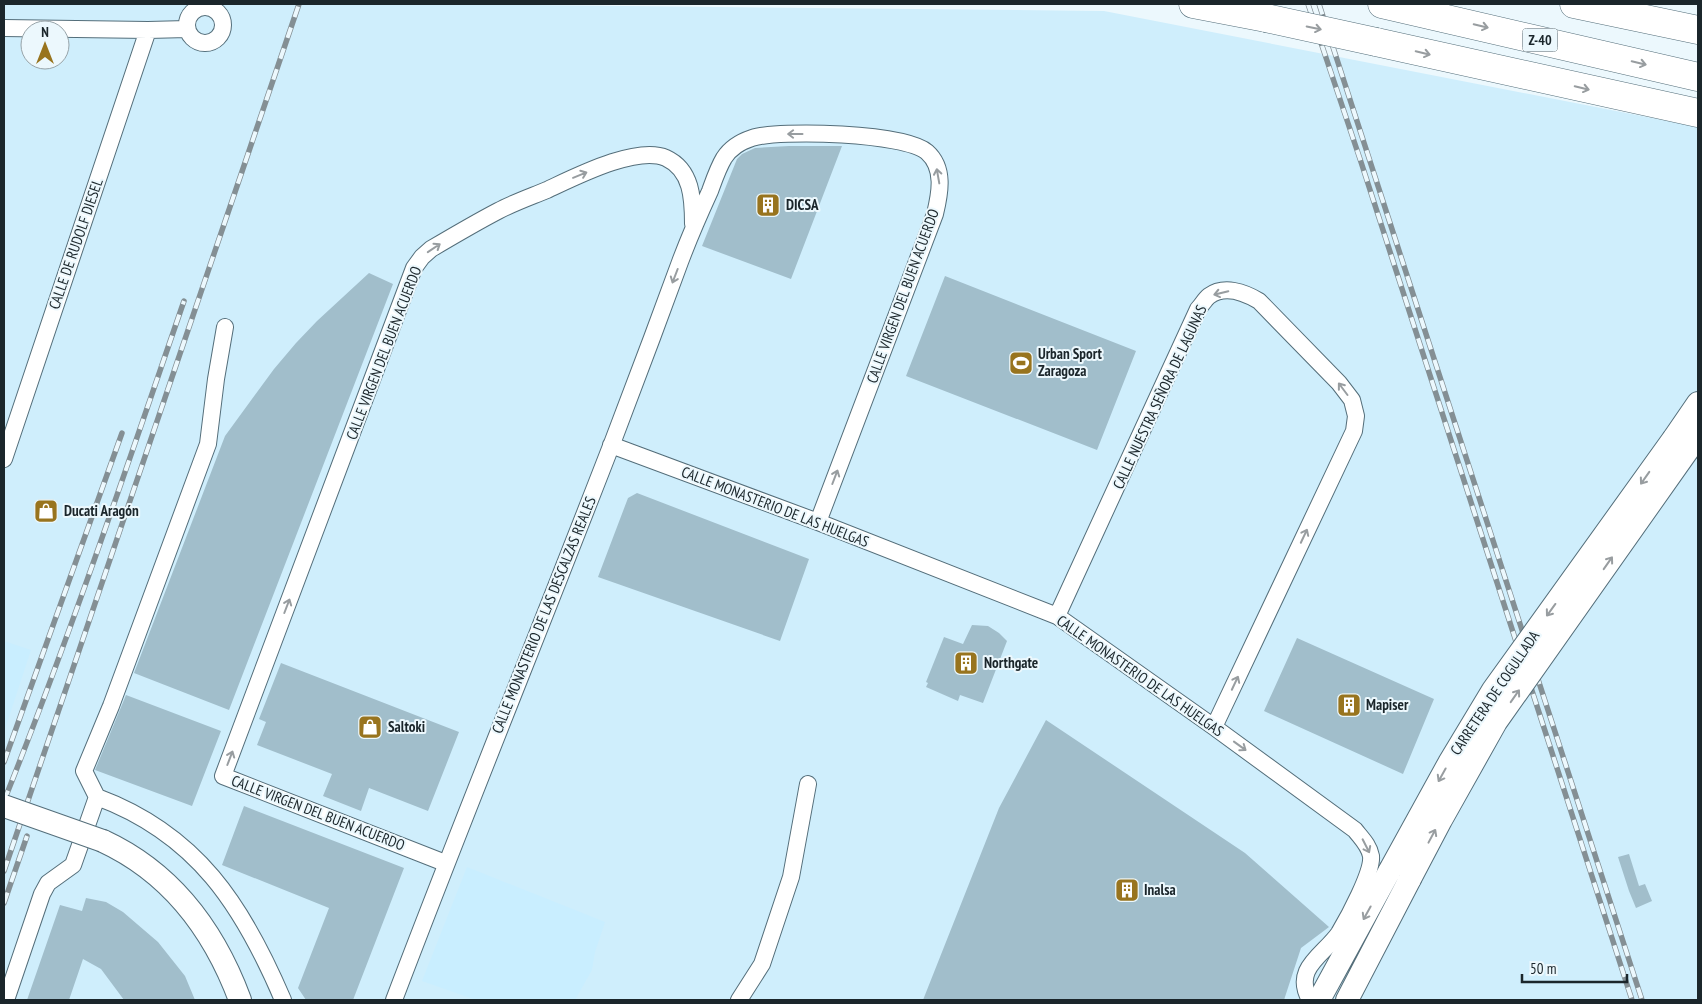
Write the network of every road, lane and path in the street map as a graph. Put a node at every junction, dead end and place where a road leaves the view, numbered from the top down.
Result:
1 (1193, 4) edge
2 (1382, 4) edge
3 (1574, 4) edge
4 (4, 28) edge
5 (187, 28) dead end
6 (148, 30) junction
7 (1698, 30) edge
8 (1698, 77) edge
9 (1698, 113) edge
10 (693, 230) junction
11 (225, 327) dead end
12 (1698, 403) edge
13 (1687, 441) edge
14 (611, 445) junction
15 (4, 459) edge
16 (818, 522) junction
17 (1057, 616) junction
18 (1214, 727) junction
19 (808, 784) dead end
20 (97, 797) junction
21 (4, 806) edge
22 (446, 864) junction
23 (1400, 875) junction
24 (6, 1000) edge
25 (240, 1000) edge
26 (283, 1000) edge
27 (394, 1000) edge
28 (739, 1000) edge
29 (1310, 1000) edge
30 (1320, 1000) edge
31 (1347, 1000) edge

1 -> 9 highway, bridge
2 -> 8 highway, Z-40
3 - 7 highway
4 - 6 street
5 - 6 street
6 - 15 street, CALLE DE RUDOLF DIESEL
10 -> 14 street, CALLE MONASTERIO DE LAS DESCALZAS REALES
16 -> 10 street, CALLE VIRGEN DEL BUEN ACUERDO
22 -> 10 street, CALLE VIRGEN DEL BUEN ACUERDO
11 - 20 street
12 - 13 street, CARRETERA DE COGULLADA
13 - 23 street, CARRETERA DE COGULLADA, bridge
14 - 16 street, CALLE MONASTERIO DE LAS HUELGAS
14 - 22 street, CALLE MONASTERIO DE LAS DESCALZAS REALES
16 - 17 street, CALLE MONASTERIO DE LAS HUELGAS
17 - 18 street, CALLE MONASTERIO DE LAS HUELGAS
18 -> 17 street, CALLE NUESTRA SEÑORA DE LAGUNAS
18 -> 29 street, CALLE MONASTERIO DE LAS HUELGAS
19 - 28 street
20 - 24 street
20 - 26 street
21 - 25 street, bridge
22 - 27 street, CALLE MONASTERIO DE LAS DESCALZAS REALES
23 -> 30 street, CARRETERA DE COGULLADA
23 - 31 street, CARRETERA DE COGULLADA

